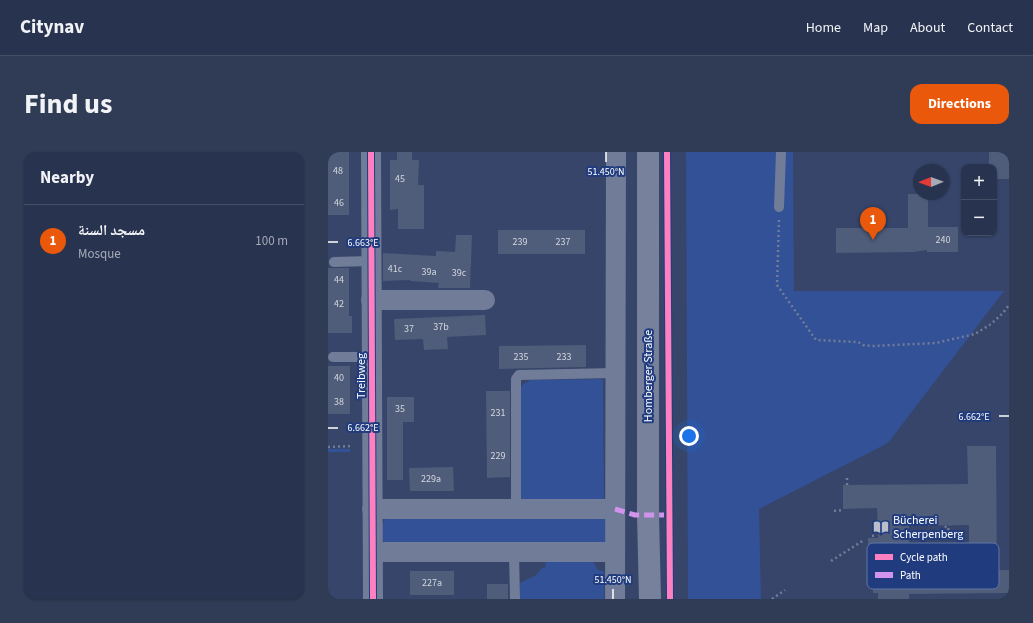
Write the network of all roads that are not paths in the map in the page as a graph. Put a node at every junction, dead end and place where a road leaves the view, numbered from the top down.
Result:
1 (371, 152) edge
2 (616, 152) edge
3 (648, 152) edge
4 (782, 152) edge
5 (779, 207) road end
6 (371, 261) junction
7 (334, 262) dead end
8 (371, 300) junction
9 (485, 300) dead end
10 (333, 357) dead end
11 (372, 357) junction
12 (615, 373) junction
13 (372, 509) junction
14 (516, 509) junction
15 (615, 509) junction
16 (372, 552) junction
17 (514, 552) junction
18 (615, 552) junction
19 (373, 599) edge
20 (515, 599) edge
21 (615, 599) edge
22 (650, 599) edge

1 - 6 street, Treibweg
2 - 12 street
3 - 22 main road, Homberger Straße
4 - 5 lane
6 - 7 lane
6 - 8 street, Treibweg
8 - 9 street
8 - 11 street, Treibweg
10 - 11 lane
11 - 13 street, Treibweg
12 - 14 lane
12 - 15 street
13 - 14 street
13 - 16 street, Treibweg
14 - 15 street
15 - 18 street
16 - 17 street
16 - 19 street, Treibweg
17 - 18 street
17 - 20 lane
18 - 21 street

